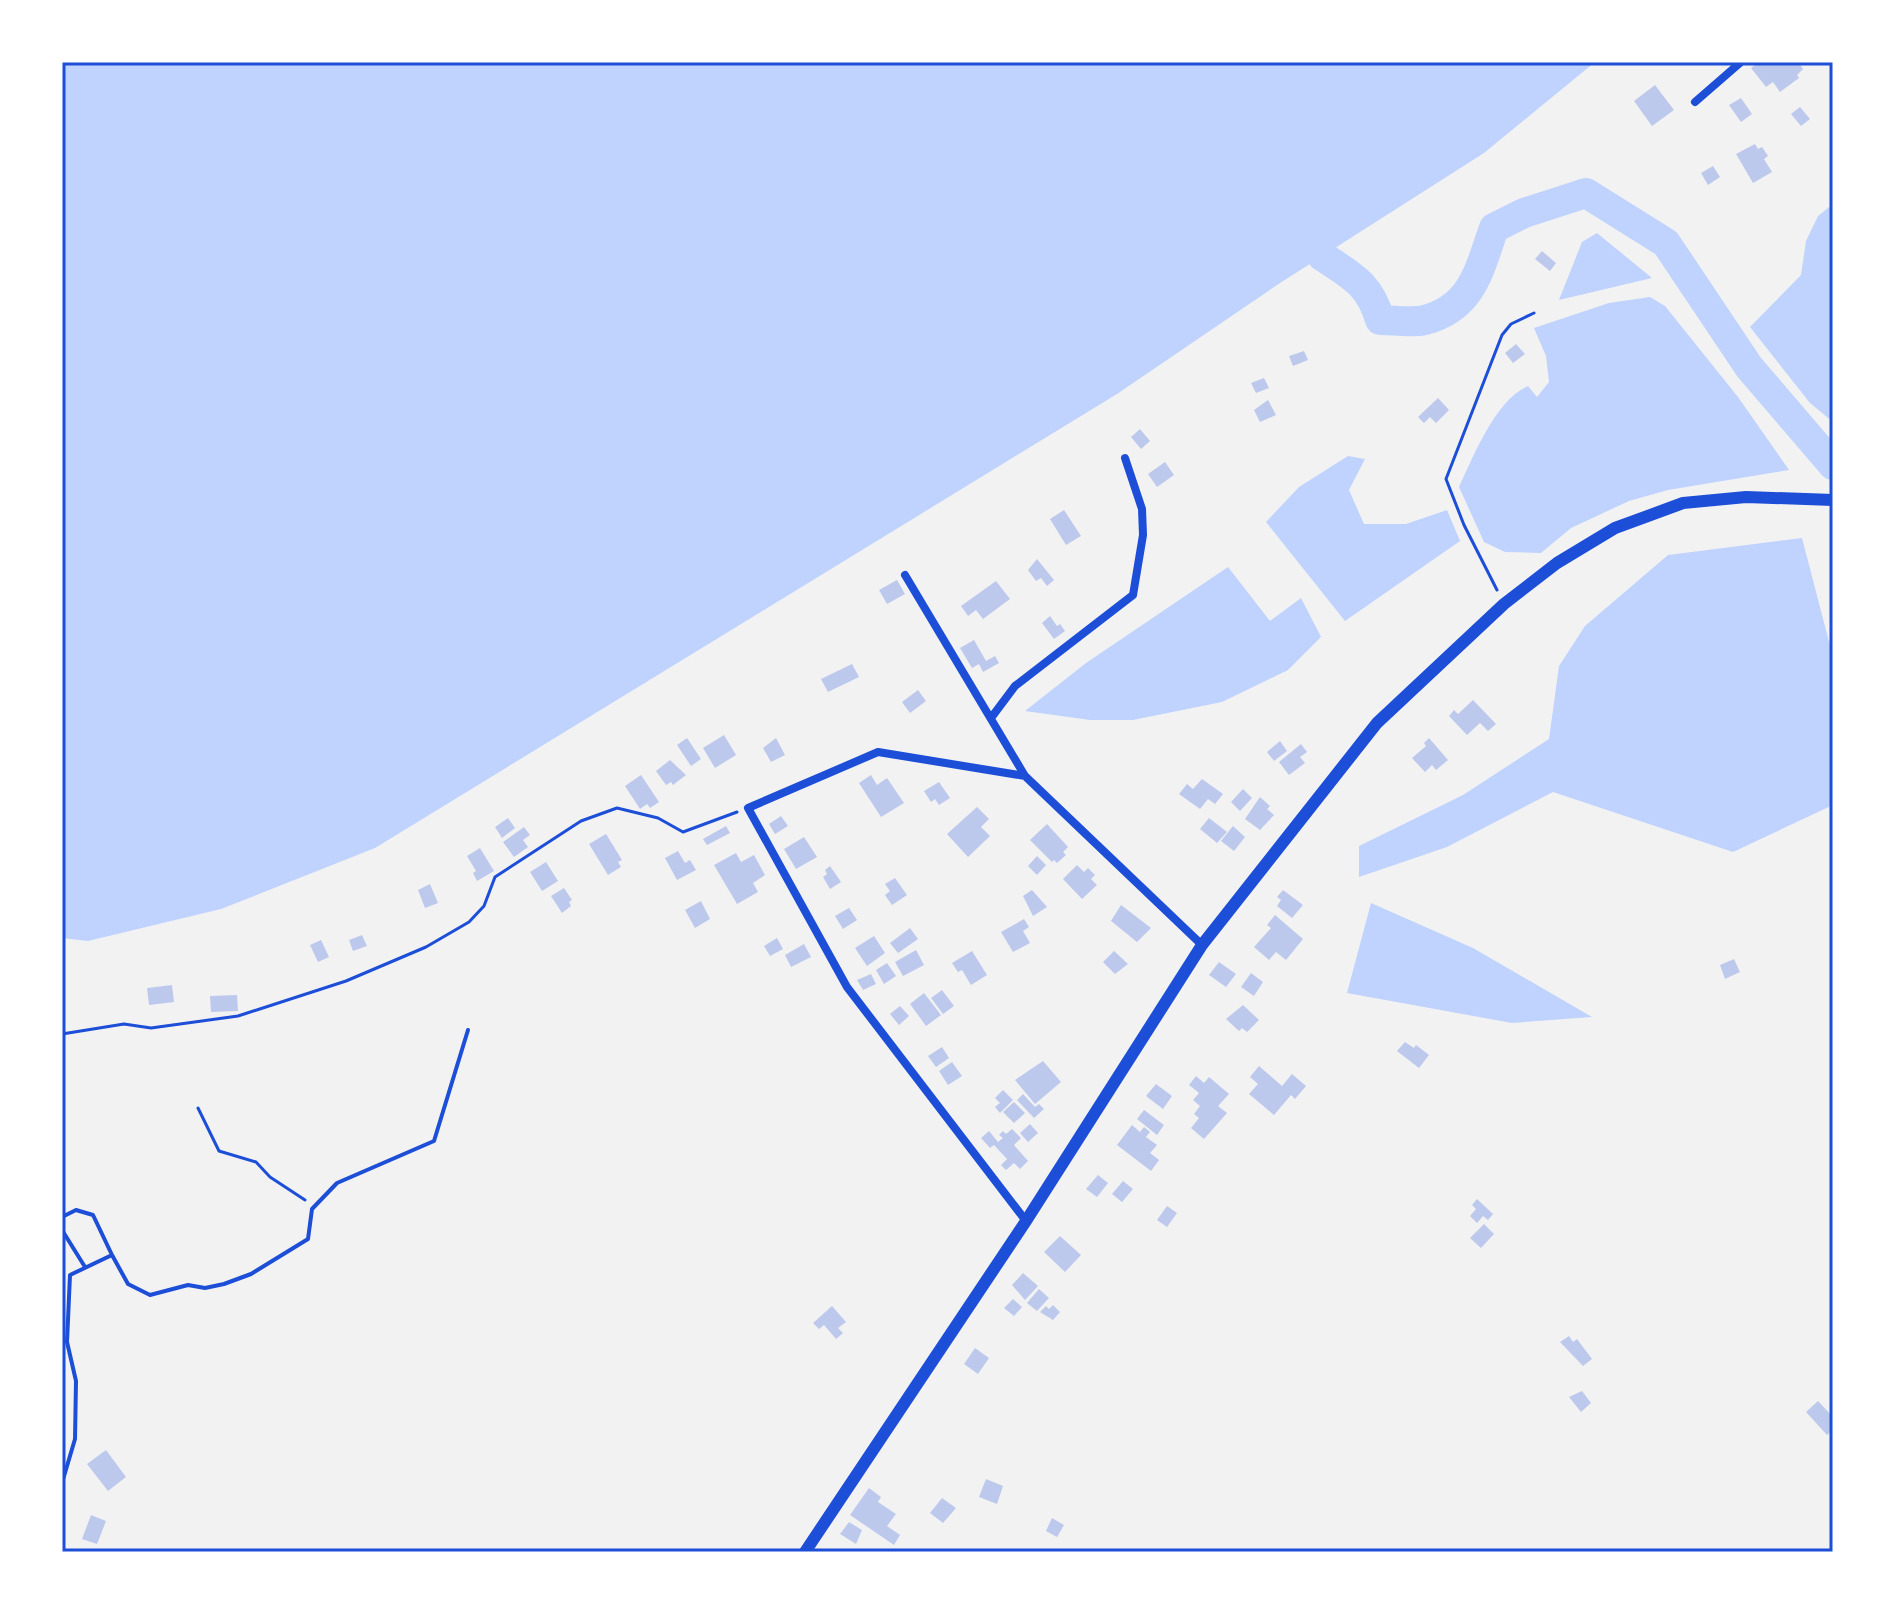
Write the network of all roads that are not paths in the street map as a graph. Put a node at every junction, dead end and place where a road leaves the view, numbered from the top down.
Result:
1 (1741, 62) edge
2 (1695, 102) dead end
3 (1125, 458) dead end
4 (1833, 500) edge
5 (905, 575) dead end
6 (991, 718) junction
7 (1025, 776) junction
8 (1202, 945) junction
9 (468, 1030) dead end
10 (1026, 1221) junction
11 (62, 1228) edge
12 (112, 1255) junction
13 (85, 1267) junction
14 (62, 1483) edge
15 (805, 1552) edge

1 - 2 street
3 - 6 street
4 - 8 main road
5 - 6 street
6 - 7 street
7 - 8 street
7 - 10 street
8 - 10 main road
9 - 12 lane
10 - 15 main road
11 - 12 lane
11 - 13 lane
12 - 13 lane
13 - 14 lane

